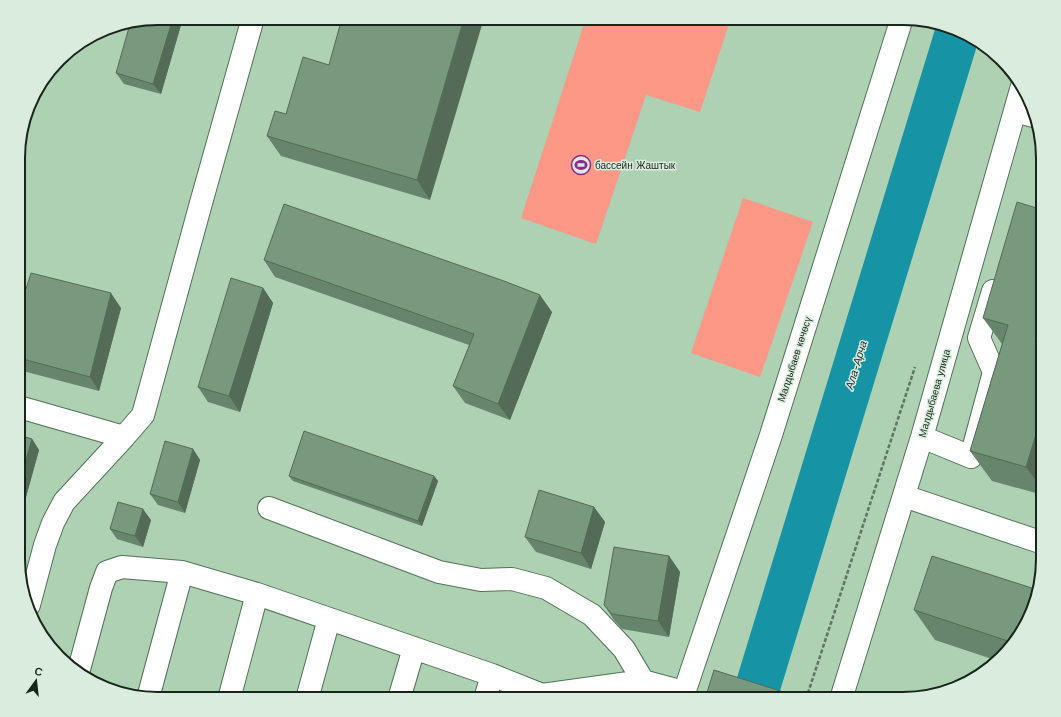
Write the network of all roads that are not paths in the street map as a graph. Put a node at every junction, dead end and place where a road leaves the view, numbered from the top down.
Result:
1 (251, 25) edge
2 (900, 25) edge
3 (1023, 102) edge
4 (1024, 114) edge
5 (999, 272) edge
6 (25, 409) edge
7 (124, 437) junction
8 (922, 437) junction
9 (904, 496) junction
10 (269, 508) dead end
11 (1036, 541) edge
12 (182, 572) junction
13 (257, 594) junction
14 (31, 597) edge
15 (329, 619) junction
16 (414, 648) junction
17 (80, 666) edge
18 (492, 675) junction
19 (643, 681) junction
20 (150, 692) edge
21 (231, 692) edge
22 (309, 692) edge
23 (401, 692) edge
24 (487, 692) edge
25 (534, 692) edge
26 (564, 692) edge
27 (674, 692) edge
28 (684, 692) edge
29 (843, 692) edge

1 - 7 street
2 - 28 street, Малдыбаев көчөсү
3 - 4 street, Малдыбаева улица
4 - 8 street, Малдыбаева улица
5 - 8 street
6 - 7 street
7 - 14 street
8 - 9 street, Малдыбаева улица
9 - 11 street
9 - 29 street, Малдыбаева улица
10 - 19 street
12 - 13 street
12 - 17 street
12 - 20 street
13 - 15 street
13 - 21 street
15 - 16 street
15 - 22 street
16 - 18 street
16 - 23 street
18 - 24 street
18 - 25 street
19 - 26 street
19 - 27 street

